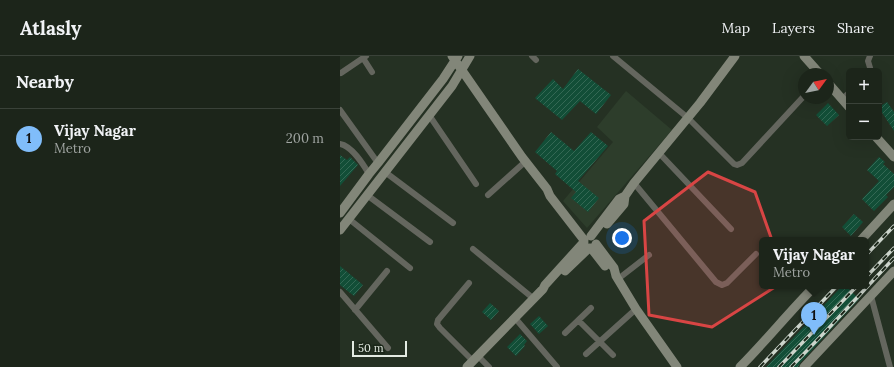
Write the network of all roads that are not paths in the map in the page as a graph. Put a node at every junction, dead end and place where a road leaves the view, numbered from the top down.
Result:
1 (470, 56) edge
2 (613, 56) edge
3 (735, 56) edge
4 (804, 56) edge
5 (870, 56) edge
6 (364, 57) edge
7 (455, 58) edge
8 (815, 68) edge
9 (870, 68) edge
10 (461, 70) junction
11 (372, 72) dead end
12 (340, 74) edge
13 (834, 88) edge
14 (845, 96) edge
15 (798, 102) edge
16 (340, 110) edge
17 (429, 114) junction
18 (688, 118) junction
19 (879, 140) edge
20 (340, 144) edge
21 (659, 153) junction
22 (894, 157) edge
23 (526, 161) junction
24 (378, 163) junction
25 (385, 172) junction
26 (369, 174) junction
27 (634, 183) junction
28 (476, 184) dead end
29 (367, 195) junction
30 (488, 195) dead end
31 (894, 204) edge
32 (340, 213) edge
33 (349, 219) junction
34 (453, 223) dead end
35 (731, 229) dead end
36 (340, 230) edge
37 (864, 237) edge
38 (590, 241) junction
39 (430, 242) dead end
40 (473, 248) dead end
41 (756, 254) dead end
42 (649, 255) dead end
43 (410, 268) dead end
44 (386, 271) dead end
45 (894, 271) edge
46 (617, 278) junction
47 (469, 283) dead end
48 (812, 289) edge
49 (340, 292) edge
50 (871, 296) junction
51 (534, 299) junction
52 (591, 308) dead end
53 (636, 309) junction
54 (355, 310) junction
55 (515, 318) junction
56 (579, 321) junction
57 (565, 333) dead end
58 (600, 342) junction
59 (388, 348) dead end
60 (586, 354) dead end
61 (613, 355) dead end
62 (473, 361) edge
63 (673, 365) edge
64 (489, 367) edge
65 (557, 367) edge
66 (740, 367) edge
67 (804, 367) edge
68 (890, 367) edge

1 - 10 street
2 - 18 street
3 - 18 street
4 - 8 street
5 - 9 street
6 - 11 street
6 - 12 street
7 - 10 street
7 - 24 street
10 - 17 street
10 - 23 street
13 - 14 street
15 - 18 street
16 - 24 street
17 - 25 street
17 - 28 street
18 - 21 street
19 - 22 street
20 - 26 street
21 - 27 street
21 - 35 street
23 - 30 street
23 - 38 street
24 - 26 street
25 - 29 street
25 - 34 street
26 - 32 street
27 - 38 street
27 - 41 street
29 - 33 street
29 - 39 street
31 - 37 street
33 - 36 street
33 - 43 street
38 - 46 street
38 - 51 street
40 - 51 street
42 - 46 street
44 - 54 street
45 - 50 street
46 - 53 street
47 - 62 street
48 - 66 street
49 - 54 street
50 - 67 street
50 - 68 street
51 - 55 street
52 - 56 street
53 - 58 street
53 - 63 street
54 - 59 street
55 - 62 street
55 - 65 street
56 - 57 street
56 - 58 street
58 - 60 street
58 - 61 street
62 - 64 street

